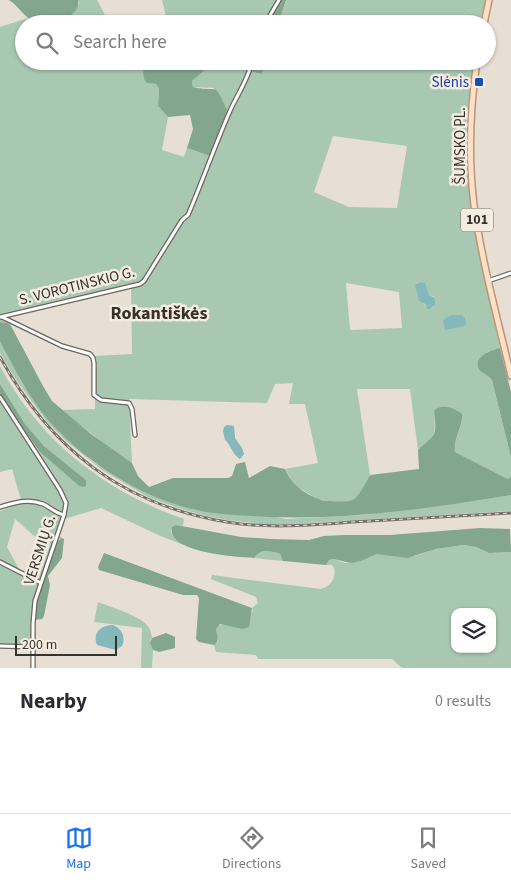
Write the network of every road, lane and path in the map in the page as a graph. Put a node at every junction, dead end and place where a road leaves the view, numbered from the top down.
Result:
1 (279, 0) edge
2 (489, 0) edge
3 (270, 15) edge
4 (486, 15) edge
5 (250, 70) edge
6 (476, 70) edge
7 (511, 273) edge
8 (488, 281) junction
9 (1, 317) edge
10 (511, 376) edge
11 (0, 397) edge
12 (135, 435) dead end
13 (0, 507) edge
14 (64, 515) junction
15 (0, 562) edge
16 (42, 583) junction
17 (0, 646) edge
18 (32, 647) junction
19 (33, 668) edge

1 - 3 street
2 - 4 main road
5 - 9 street, S. VOROTINSKIO G.
6 - 8 main road, ŠUMSKO PL. / 101
7 - 8 street
8 - 10 main road, ŠUMSKO PL. / 101
9 - 12 street
11 - 14 street, VERSMIŲ G.
13 - 14 street
14 - 16 street, VERSMIŲ G.
15 - 16 street
16 - 18 street, VERSMIŲ G.
17 - 18 street
18 - 19 street, VERSMIŲ G.

